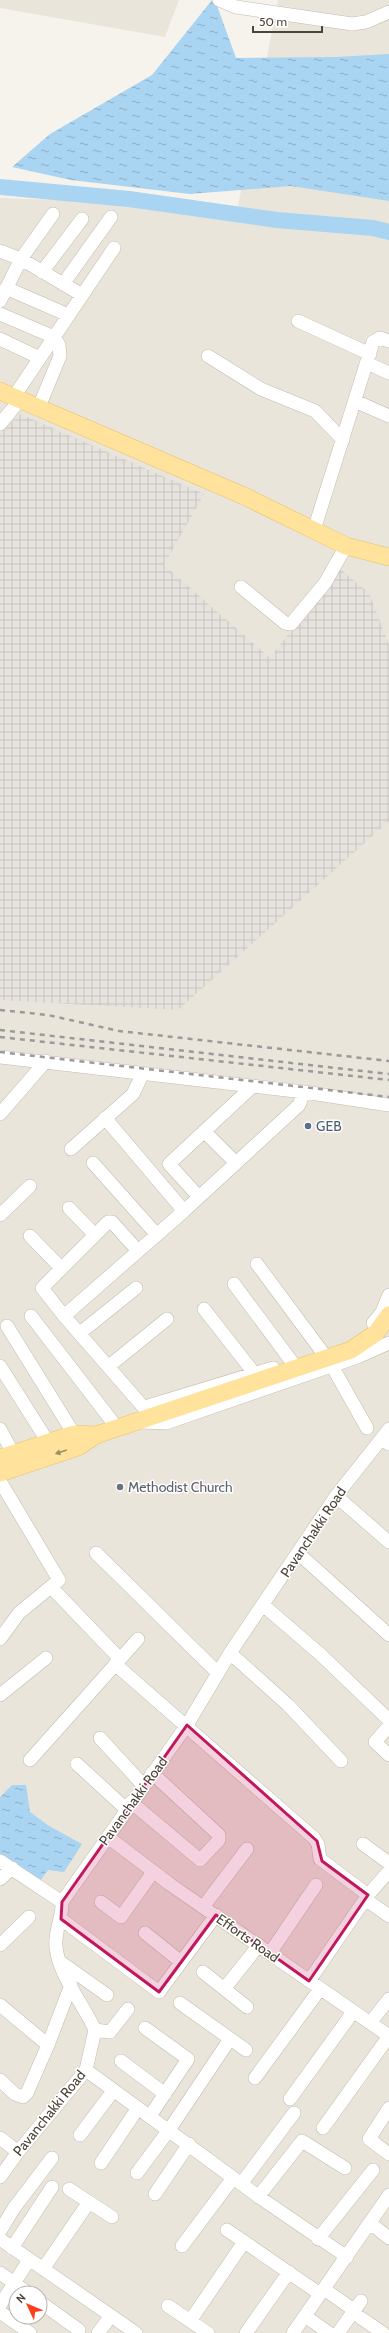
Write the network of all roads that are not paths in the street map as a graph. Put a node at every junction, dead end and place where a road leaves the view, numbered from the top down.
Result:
1 (219, 0) edge
2 (389, 12) edge
3 (53, 214) dead end
4 (111, 217) dead end
5 (82, 219) dead end
6 (114, 248) dead end
7 (0, 251) edge
8 (21, 259) junction
9 (42, 272) junction
10 (5, 283) edge
11 (62, 284) junction
12 (82, 295) junction
13 (0, 301) edge
14 (0, 314) edge
15 (68, 315) junction
16 (298, 321) dead end
17 (54, 337) junction
18 (0, 338) edge
19 (389, 341) edge
20 (208, 356) dead end
21 (40, 358) junction
22 (368, 359) junction
23 (389, 373) edge
24 (11, 397) edge
25 (355, 401) junction
26 (38, 409) junction
27 (389, 416) edge
28 (0, 424) edge
29 (342, 440) junction
30 (314, 530) junction
31 (346, 546) junction
32 (389, 557) edge
33 (241, 587) dead end
34 (0, 1057) edge
35 (46, 1061) junction
36 (143, 1073) junction
37 (253, 1086) junction
38 (304, 1092) junction
39 (389, 1105) edge
40 (0, 1114) edge
41 (105, 1118) junction
42 (204, 1131) junction
43 (71, 1149) dead end
44 (93, 1163) dead end
45 (236, 1164) junction
46 (30, 1186) dead end
47 (199, 1197) junction
48 (69, 1208) dead end
49 (184, 1211) junction
50 (0, 1215) edge
51 (95, 1235) junction
52 (157, 1235) junction
53 (30, 1236) dead end
54 (138, 1251) junction
55 (257, 1264) dead end
56 (61, 1268) junction
57 (234, 1284) dead end
58 (136, 1288) dead end
59 (389, 1295) edge
60 (204, 1309) dead end
61 (389, 1315) edge
62 (32, 1316) dead end
63 (64, 1316) junction
64 (167, 1319) dead end
65 (7, 1326) dead end
66 (80, 1333) junction
67 (389, 1343) edge
68 (323, 1353) junction
69 (292, 1362) junction
70 (0, 1366) edge
71 (109, 1366) junction
72 (332, 1366) junction
73 (254, 1373) junction
74 (148, 1415) junction
75 (367, 1428) dead end
76 (0, 1429) edge
77 (118, 1429) junction
78 (74, 1434) junction
79 (96, 1435) junction
80 (387, 1437) edge
81 (48, 1442) junction
82 (6, 1456) edge
83 (0, 1473) edge
84 (0, 1481) edge
85 (336, 1496) junction
86 (389, 1542) edge
87 (96, 1553) dead end
88 (298, 1553) junction
89 (50, 1587) junction
90 (263, 1605) junction
91 (389, 1635) edge
92 (0, 1639) edge
93 (138, 1639) dead end
94 (230, 1653) junction
95 (46, 1658) dead end
96 (117, 1662) junction
97 (218, 1673) junction
98 (0, 1695) edge
99 (389, 1720) edge
100 (187, 1726) junction
101 (389, 1726) edge
102 (100, 1738) dead end
103 (389, 1755) edge
104 (30, 1760) dead end
105 (341, 1761) dead end
106 (77, 1764) dead end
107 (152, 1773) junction
108 (143, 1785) junction
109 (129, 1806) junction
110 (108, 1837) junction
111 (362, 1844) dead end
112 (247, 1849) dead end
113 (0, 1861) edge
114 (389, 1863) edge
115 (12, 1868) junction
116 (389, 1870) edge
117 (153, 1872) junction
118 (0, 1879) edge
119 (316, 1885) dead end
120 (366, 1897) junction
121 (62, 1902) junction
122 (102, 1902) dead end
123 (203, 1907) junction
124 (216, 1916) junction
125 (389, 1916) edge
126 (29, 1917) dead end
127 (61, 1919) junction
128 (145, 1933) dead end
129 (0, 1945) edge
130 (259, 1945) junction
131 (270, 1953) junction
132 (58, 1960) junction
133 (181, 1962) junction
134 (203, 1972) dead end
135 (309, 1981) junction
136 (71, 1985) junction
137 (224, 1989) junction
138 (320, 1989) junction
139 (107, 1995) dead end
140 (389, 1998) edge
141 (180, 2003) dead end
142 (0, 2004) edge
143 (247, 2007) dead end
144 (128, 2009) dead end
145 (353, 2012) junction
146 (370, 2023) junction
147 (145, 2028) dead end
148 (95, 2030) junction
149 (389, 2036) edge
150 (230, 2040) junction
151 (48, 2045) junction
152 (246, 2050) dead end
153 (121, 2061) dead end
154 (86, 2070) junction
155 (255, 2078) dead end
156 (0, 2080) edge
157 (113, 2091) junction
158 (165, 2094) junction
159 (290, 2099) dead end
160 (138, 2108) junction
161 (389, 2108) edge
162 (294, 2114) dead end
163 (150, 2116) junction
164 (323, 2128) dead end
165 (169, 2130) junction
166 (80, 2136) dead end
167 (0, 2138) edge
168 (189, 2144) junction
169 (18, 2152) junction
170 (389, 2154) edge
171 (52, 2158) dead end
172 (101, 2163) dead end
173 (345, 2168) dead end
174 (373, 2170) dead end
175 (137, 2173) dead end
176 (0, 2177) edge
177 (237, 2181) junction
178 (52, 2186) dead end
179 (69, 2189) dead end
180 (155, 2194) dead end
181 (389, 2196) edge
182 (258, 2197) junction
183 (89, 2202) junction
184 (112, 2217) dead end
185 (370, 2223) junction
186 (227, 2230) dead end
187 (0, 2231) edge
188 (389, 2238) edge
189 (0, 2239) edge
190 (318, 2239) junction
191 (244, 2242) junction
192 (182, 2246) dead end
193 (12, 2248) junction
194 (347, 2258) junction
195 (30, 2260) junction
196 (43, 2269) junction
197 (289, 2272) junction
198 (0, 2274) edge
199 (14, 2283) junction
200 (17, 2285) edge
201 (322, 2291) junction
202 (0, 2305) edge
203 (168, 2306) dead end
204 (48, 2308) edge
205 (0, 2312) edge
206 (111, 2316) junction
207 (304, 2316) junction
208 (361, 2318) dead end
209 (190, 2321) junction
210 (79, 2330) dead end
211 (30, 2333) edge
212 (98, 2333) edge
213 (136, 2333) edge
214 (208, 2333) edge
215 (246, 2333) edge
216 (292, 2333) edge
217 (329, 2333) edge
218 (338, 2333) edge
219 (383, 2333) edge

1 - 2 street
3 - 8 street
4 - 11 street
5 - 9 street
6 - 12 street
7 - 8 street
8 - 9 street
8 - 10 street
9 - 11 street
10 - 13 street
10 - 15 street
11 - 12 street
12 - 15 street
14 - 17 street
15 - 17 street
16 - 22 street
17 - 21 street
17 - 26 street
18 - 21 street
19 - 22 street
20 - 29 street
21 - 24 street
22 - 23 street
22 - 25 street
24 - 26 main road
24 - 28 street
25 - 27 street
25 - 29 street
26 - 30 main road
29 - 30 street
30 - 31 main road
31 - 32 main road
31 - 33 street
34 - 35 street
35 - 36 street
35 - 40 street
36 - 37 street
36 - 41 street
37 - 38 street
37 - 42 street
38 - 39 street
38 - 45 street
41 - 43 street
41 - 49 street
42 - 45 street
42 - 47 street
44 - 52 street
45 - 47 street
46 - 50 street
47 - 49 street
48 - 51 street
49 - 52 street
51 - 54 street
51 - 56 street
52 - 54 street
53 - 56 street
54 - 63 street
55 - 68 street
56 - 63 street
57 - 69 street
58 - 66 street
59 - 68 street
60 - 73 street
61 - 74 main road
62 - 77 street
63 - 66 street
64 - 71 street
65 - 78 street
66 - 71 street
67 - 72 street
68 - 69 street
69 - 73 street
70 - 81 street
71 - 74 street
72 - 74 street
72 - 75 street
73 - 74 street
74 - 77 main road
76 - 82 street
77 - 79 main road
78 - 79 main road
78 - 81 main road
79 -> 83 main road
80 - 85 street, Pavanchakki Road
81 - 82 main road
84 - 89 street
85 - 86 street
85 - 88 street, Pavanchakki Road
87 - 97 street
88 - 90 street, Pavanchakki Road
88 - 91 street
89 - 92 street
89 - 96 street
90 - 94 street, Pavanchakki Road
90 - 99 street
93 - 96 street
94 - 97 street, Pavanchakki Road
94 - 105 street
95 - 98 street
96 - 100 street
96 - 104 street
97 - 100 street, Pavanchakki Road
100 - 107 street, Pavanchakki Road
100 - 120 street
101 - 103 street
102 - 108 street
106 - 109 street
107 - 108 street, Pavanchakki Road
107 - 109 street
108 - 109 street, Pavanchakki Road
109 - 110 street, Pavanchakki Road
110 - 117 street, Efforts Road
110 - 121 street, Pavanchakki Road
111 - 114 street
112 - 123 street
113 - 115 street
115 - 118 street
115 - 121 street
116 - 120 street
117 - 122 street
117 - 123 street, Efforts Road
119 - 131 street
120 - 125 street
120 - 135 street
121 - 127 street
123 - 124 street, Efforts Road
124 - 130 street, Efforts Road
124 - 133 street
126 - 129 street
127 - 132 street
127 - 133 street
128 - 133 street
130 - 131 street, Efforts Road
130 - 137 street
131 - 135 street, Efforts Road
132 - 136 street
132 - 139 street
134 - 137 street
135 - 138 street, Efforts Road
136 - 148 street
136 - 151 street
137 - 143 street
138 - 145 street, Efforts Road
138 - 155 street
140 - 146 street
141 - 150 street
142 - 151 street
144 - 148 street
145 - 146 street, Efforts Road
145 - 159 street
146 - 149 street, Efforts Road
147 - 158 street
148 - 154 street, Pavanchakki Road
149 - 164 street
150 - 152 street
150 - 165 street
151 - 156 street
153 - 158 street
154 - 157 street
154 - 169 street, Pavanchakki Road
157 - 160 street
157 - 166 street
158 - 163 street
160 - 163 street
160 - 172 street
161 - 170 street
162 - 177 street
163 - 165 street
165 - 168 street
165 - 175 street
167 - 169 street
168 - 177 street
168 - 180 street
169 - 176 street, Pavanchakki Road
171 - 187 street
173 - 182 street
174 - 190 street
177 - 182 street
177 - 192 street
178 - 193 street
179 - 183 street
181 - 185 street
182 - 190 street
183 - 184 street
183 - 196 street
185 - 188 street
185 - 194 street
186 - 191 street
189 - 193 street
190 - 194 street
191 - 197 street
191 - 209 street
193 - 195 street
194 - 201 street
195 - 196 street
195 - 199 street
196 - 206 street
197 - 201 street
197 - 215 street
198 - 199 street
199 - 200 street
199 - 202 street
201 - 207 street
201 - 218 street
203 - 209 street
204 - 210 street
205 - 211 street
206 - 212 street
206 - 213 street
207 - 216 street
207 - 217 street
208 - 219 street
209 - 214 street

